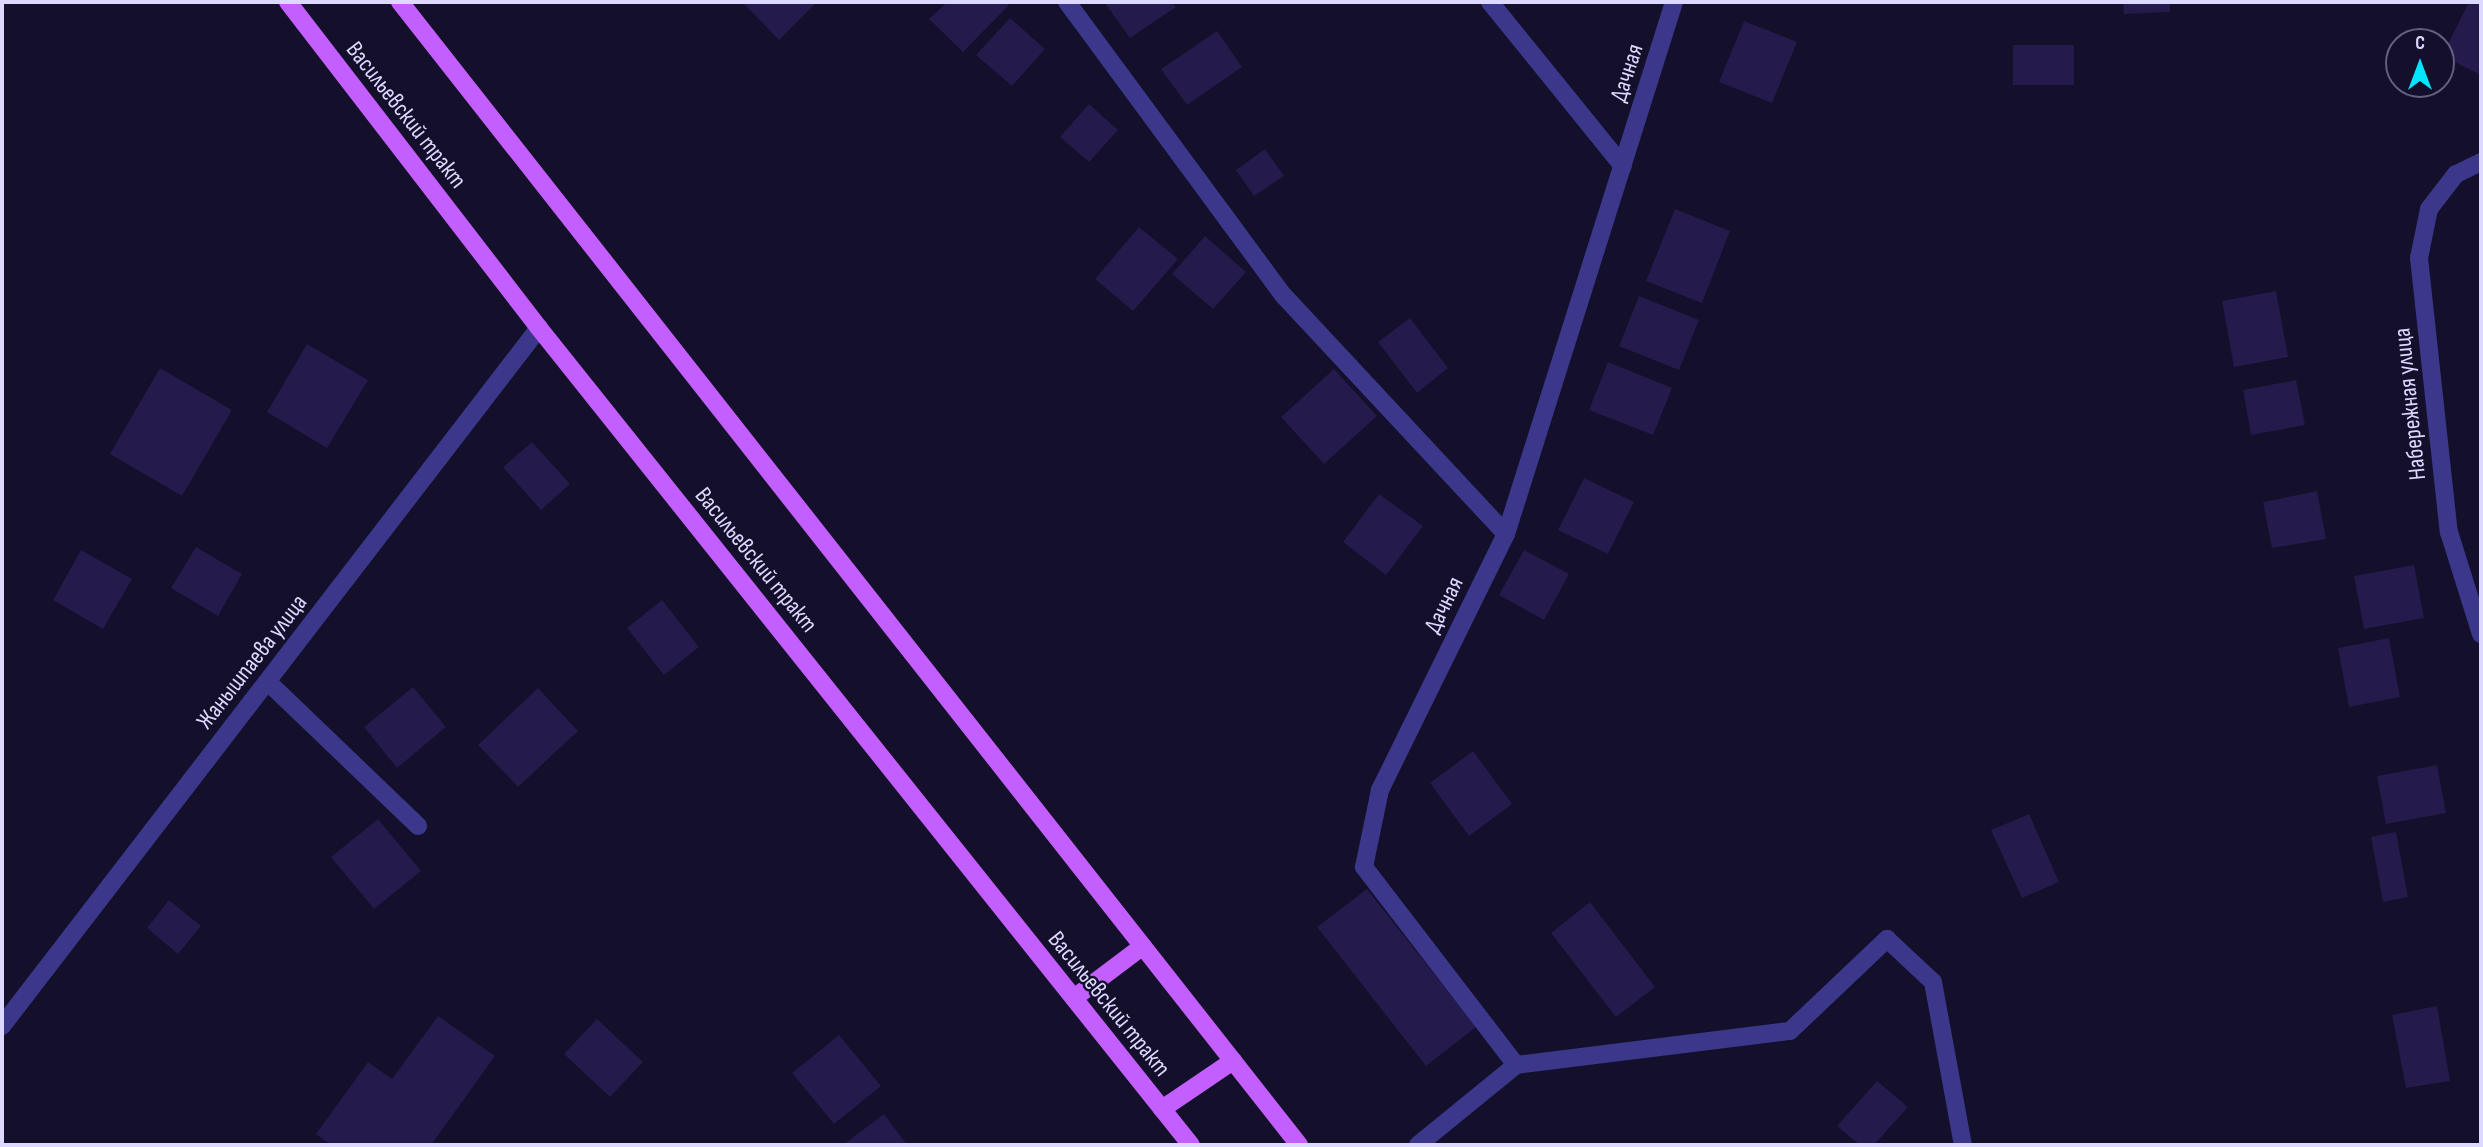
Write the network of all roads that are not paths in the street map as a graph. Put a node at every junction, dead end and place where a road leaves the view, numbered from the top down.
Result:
1 (288, 2) edge
2 (400, 2) edge
3 (1068, 2) edge
4 (1490, 2) edge
5 (1674, 2) edge
6 (2481, 162) edge
7 (1623, 166) junction
8 (539, 328) junction
9 (1506, 534) junction
10 (2481, 634) edge
11 (268, 682) junction
12 (418, 826) dead end
13 (1143, 946) junction
14 (1074, 998) junction
15 (2, 1026) edge
16 (1233, 1061) junction
17 (1516, 1065) junction
18 (1162, 1109) junction
19 (1191, 1145) edge
20 (1299, 1145) edge
21 (1418, 1145) edge
22 (1963, 1145) edge

1 - 8 main road, Васильевский тракт
2 - 13 main road
3 - 9 street
4 - 7 street
5 - 7 street, Дачная
6 - 10 street, Набережная улица
7 - 9 street, Дачная
8 - 11 street, Жанышпаева улица
8 - 14 main road, Васильевский тракт
9 - 17 street, Дачная
11 - 12 street
11 - 15 street, Жанышпаева улица
13 - 14 main road
13 - 16 main road
14 - 18 main road, Васильевский тракт
16 - 18 main road
16 - 20 main road
17 - 21 street
17 - 22 street
18 - 19 main road, Васильевский тракт

